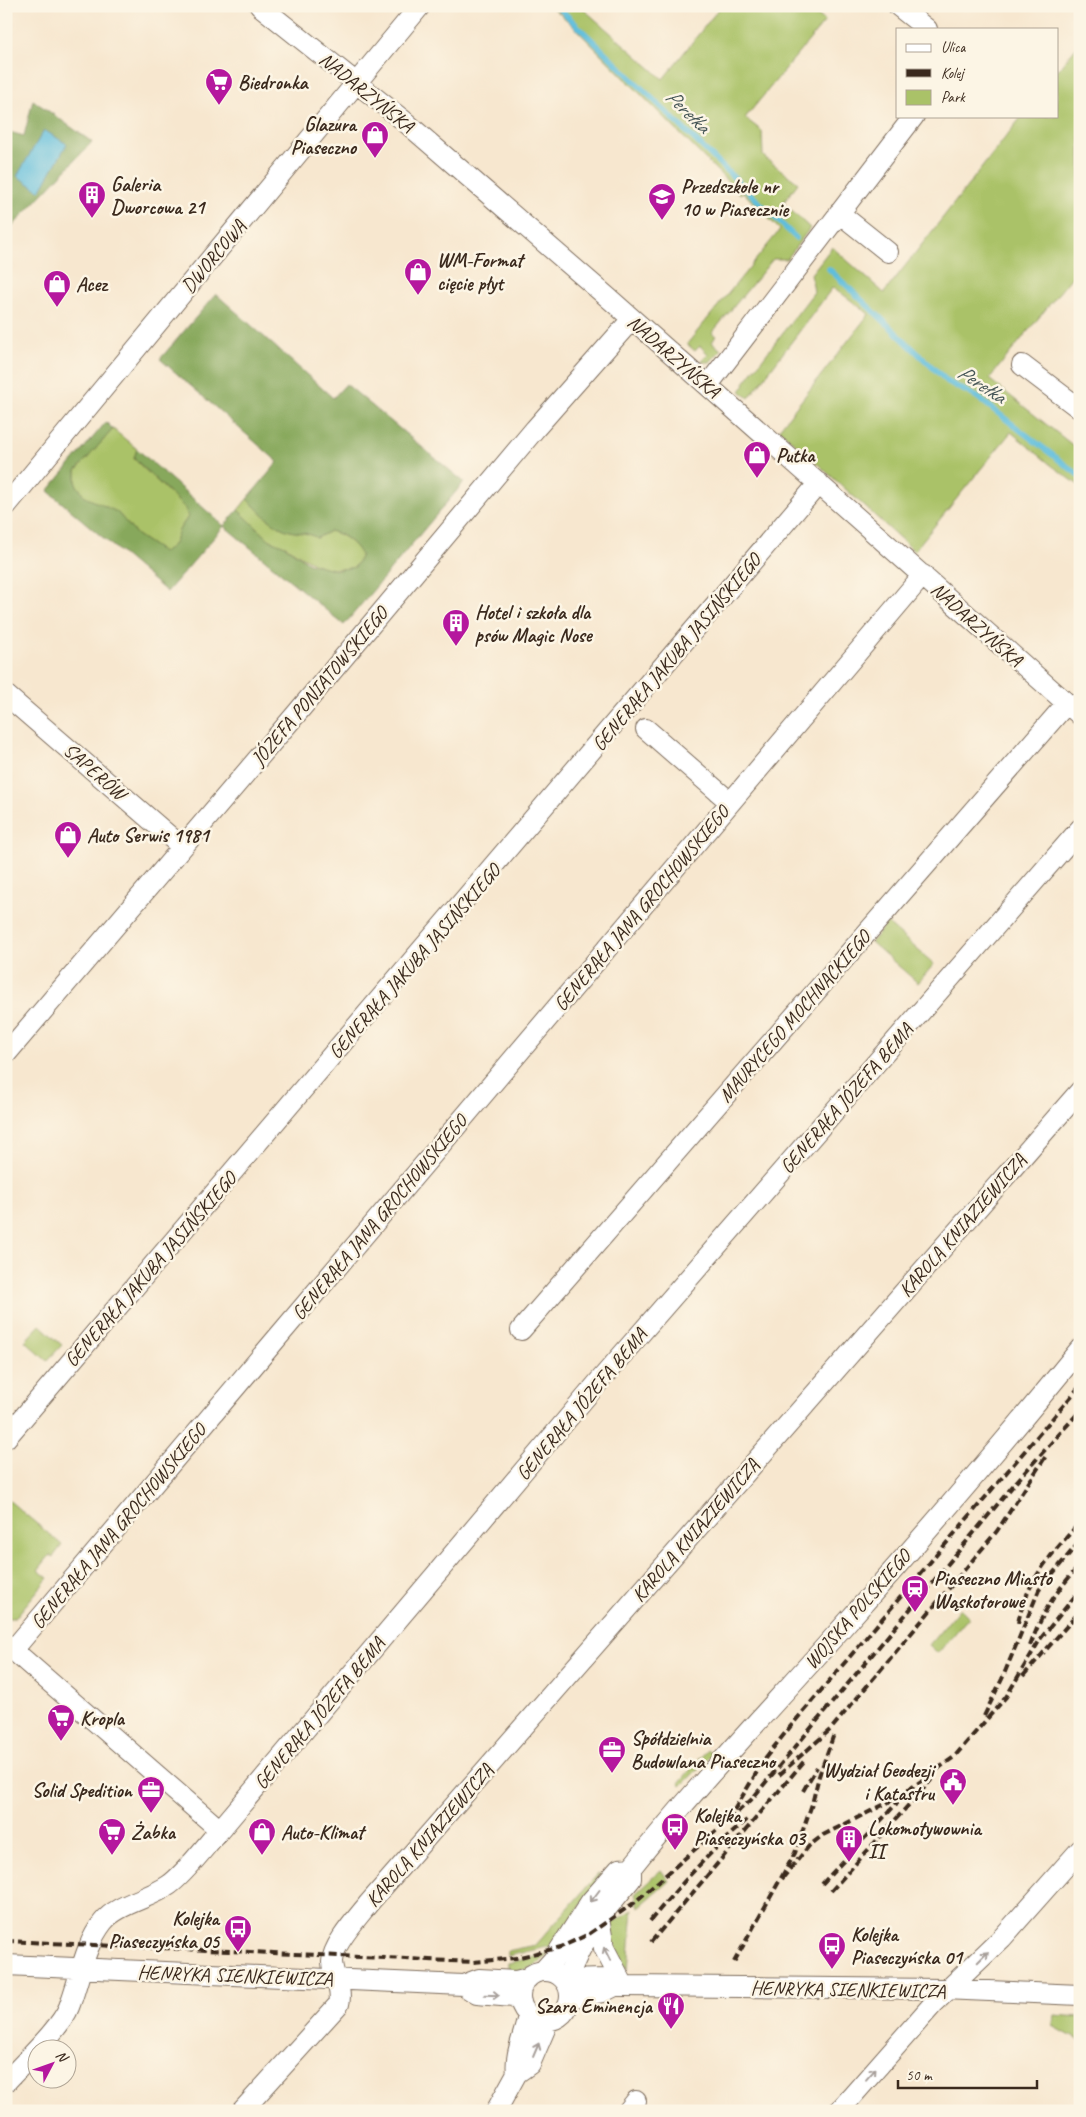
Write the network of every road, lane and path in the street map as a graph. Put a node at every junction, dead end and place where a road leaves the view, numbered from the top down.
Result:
1 (260, 6) edge
2 (420, 6) edge
3 (898, 6) edge
4 (926, 28) edge
5 (357, 83) junction
6 (912, 118) edge
7 (839, 214) junction
8 (888, 252) dead end
9 (632, 319) junction
10 (1022, 366) dead end
11 (708, 385) junction
12 (1080, 409) edge
13 (819, 483) junction
14 (6, 506) edge
15 (923, 575) junction
16 (6, 695) edge
17 (1073, 709) edge
18 (646, 729) dead end
19 (730, 802) junction
20 (1080, 829) edge
21 (182, 847) junction
22 (6, 1054) edge
23 (1080, 1091) edge
24 (521, 1330) dead end
25 (1080, 1349) edge
26 (6, 1438) edge
27 (10, 1647) edge
28 (220, 1830) junction
29 (1080, 1850) edge
30 (631, 1868) junction
31 (599, 1918) junction
32 (6, 1965) edge
33 (81, 1969) junction
34 (535, 1974) junction
35 (337, 1978) junction
36 (463, 1985) junction
37 (620, 1986) junction
38 (568, 1989) junction
39 (947, 1990) junction
40 (1080, 1995) edge
41 (524, 2009) junction
42 (548, 2022) junction
43 (518, 2073) junction
44 (6, 2082) edge
45 (242, 2111) edge
46 (496, 2111) edge
47 (839, 2111) edge

1 - 5 street, NADARZYŃSKA
2 - 5 street, DWORCOWA
3 - 4 street
5 - 9 street, NADARZYŃSKA
5 - 14 street, DWORCOWA
6 - 7 street
7 - 8 street
7 - 11 street
9 - 11 street, NADARZYŃSKA
9 - 21 street, JÓZEFA PONIATOWSKIEGO
10 - 12 street
11 - 13 street, NADARZYŃSKA
13 - 15 street, NADARZYŃSKA
13 - 26 street, GENERAŁA JAKUBA JASIŃSKIEGO
15 - 17 street, NADARZYŃSKA
15 - 19 street, GENERAŁA JANA GROCHOWSKIEGO
16 - 21 street, SAPERÓW
17 - 24 street, MAURYCEGO MOCHNACKIEGO
18 - 19 street
19 - 27 street, GENERAŁA JANA GROCHOWSKIEGO
20 - 28 street, GENERAŁA JÓZEFA BEMA
21 - 22 street, JÓZEFA PONIATOWSKIEGO
23 - 35 street, KAROLA KNIAZIEWICZA
25 - 30 street, WOJSKA POLSKIEGO
27 - 28 street, GENERAŁA JANA GROCHOWSKIEGO
28 - 33 street, GENERAŁA JÓZEFA BEMA
39 -> 29 street
30 - 31 street, WOJSKA POLSKIEGO
30 -> 34 street, WOJSKA POLSKIEGO
37 -> 31 street
31 - 38 street, WOJSKA POLSKIEGO
32 - 33 street, HENRYKA SIENKIEWICZA
33 - 35 street, HENRYKA SIENKIEWICZA
33 - 44 street, GENERAŁA JÓZEFA BEMA
34 - 36 street, HENRYKA SIENKIEWICZA
34 - 38 street
34 - 41 street
35 - 36 street, HENRYKA SIENKIEWICZA
35 - 45 street, KAROLA KNIAZIEWICZA
36 -> 41 street, HENRYKA SIENKIEWICZA
37 - 38 street, HENRYKA SIENKIEWICZA
37 - 39 street, HENRYKA SIENKIEWICZA
38 - 42 street
39 - 40 street, HENRYKA SIENKIEWICZA
47 -> 39 street
41 - 42 street
41 - 43 street
43 -> 42 street
43 - 46 street

